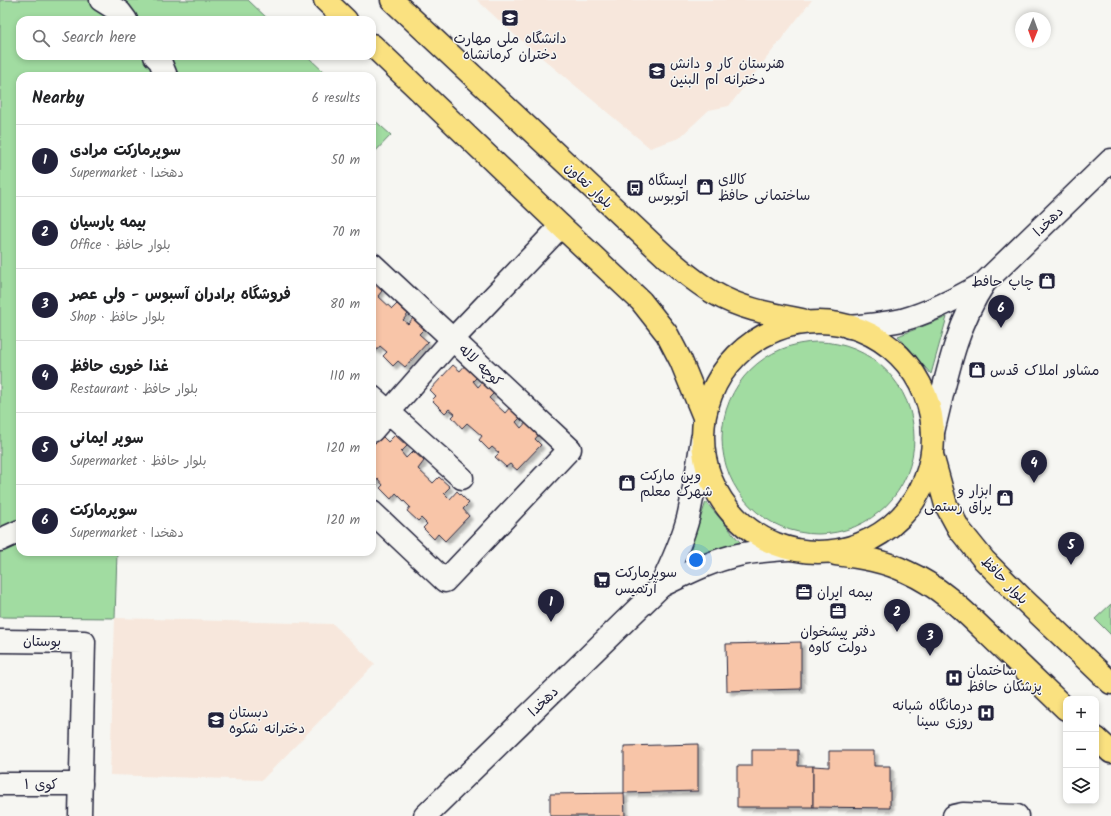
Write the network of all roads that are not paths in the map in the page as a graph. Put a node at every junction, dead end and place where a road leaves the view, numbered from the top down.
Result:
1 (101, 0) edge
2 (325, 0) edge
3 (392, 0) edge
4 (123, 16) edge
5 (342, 16) edge
6 (376, 49) edge
7 (159, 60) edge
8 (164, 72) edge
9 (1111, 160) edge
10 (561, 226) junction
11 (376, 268) edge
12 (985, 282) junction
13 (815, 322) junction
14 (849, 327) junction
15 (453, 339) junction
16 (376, 401) edge
17 (389, 412) junction
18 (704, 418) junction
19 (376, 427) edge
20 (933, 432) junction
21 (702, 439) junction
22 (932, 455) junction
23 (462, 478) dead end
24 (376, 516) edge
25 (16, 533) edge
26 (0, 540) edge
27 (790, 549) junction
28 (825, 552) junction
29 (661, 586) junction
30 (0, 641) edge
31 (1111, 683) edge
32 (1063, 706) edge
33 (1099, 741) edge
34 (1111, 752) edge
35 (0, 784) edge
36 (81, 784) junction
37 (80, 816) edge
38 (425, 816) edge
39 (954, 816) edge
40 (1017, 816) edge

1 - 4 street
2 - 5 main road
3 - 13 main road, بلوار تعاون
6 - 10 main road
7 - 8 street
9 - 12 street, دهخدا
10 - 15 street, کوچه لاله
10 - 18 main road
11 - 15 street
12 - 14 street
12 - 20 street
13 - 14 main road
13 - 18 main road
14 - 20 main road
15 - 17 street
15 - 24 street, کوچه لاله
16 - 17 street
17 - 19 street
17 - 23 street
18 - 21 main road
20 - 22 main road
21 - 27 main road
21 - 29 street
22 - 28 main road
22 - 31 main road, بلوار حافظ
25 - 26 street
27 - 28 main road
27 - 29 street
28 - 32 main road
29 - 38 street, دهخدا
30 - 36 street, بوستان
33 - 34 main road
35 - 36 street, کوی ۱
36 - 37 street
39 - 40 street

